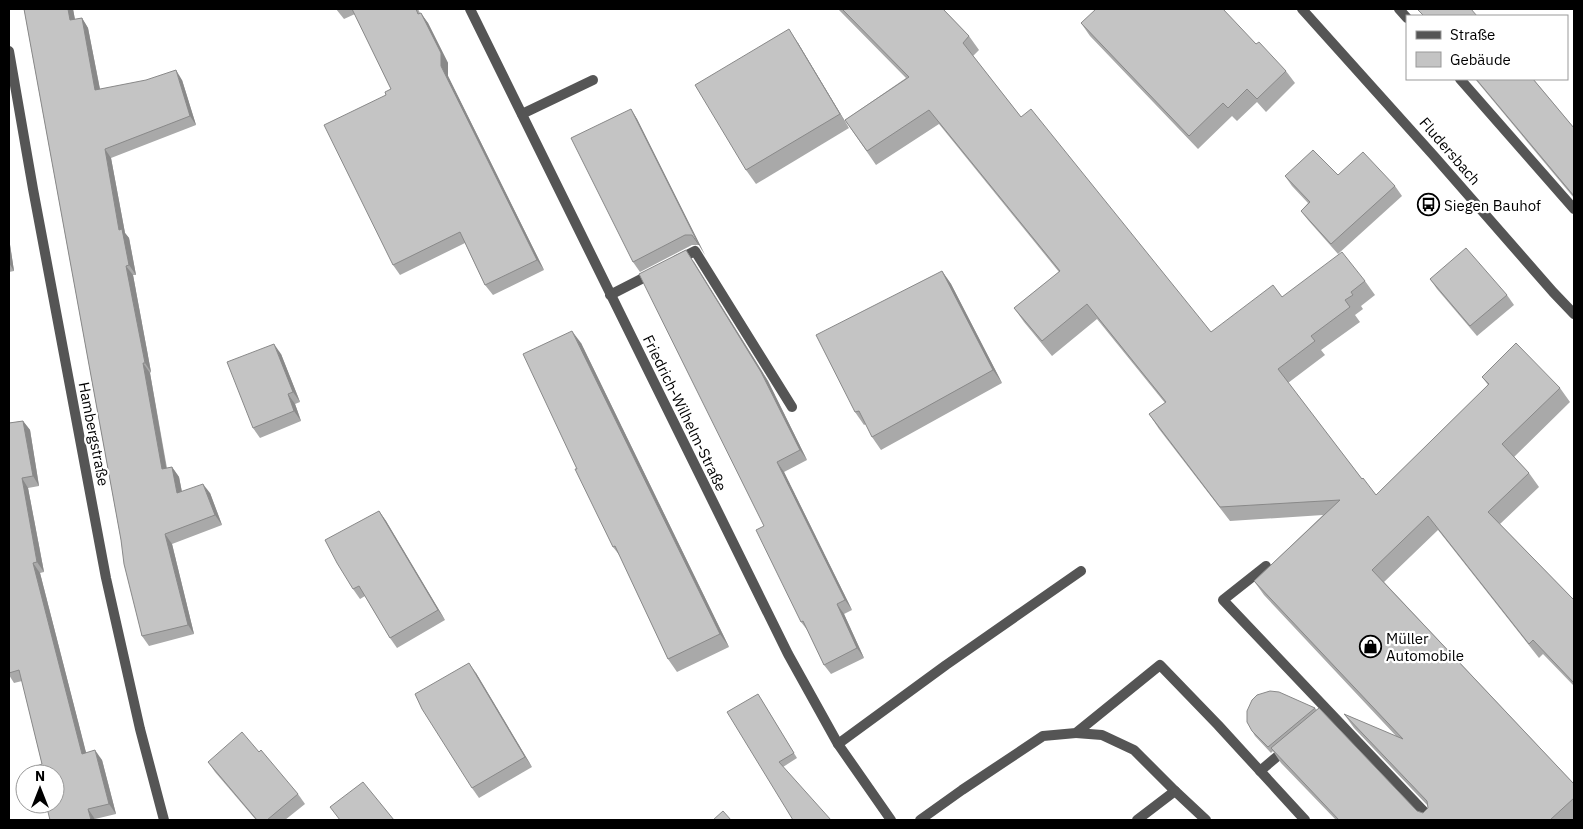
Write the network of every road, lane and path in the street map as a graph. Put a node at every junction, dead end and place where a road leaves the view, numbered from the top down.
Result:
1 (470, 9) edge
2 (1302, 9) edge
3 (9, 51) edge
4 (593, 80) dead end
5 (1461, 80) edge
6 (522, 114) junction
7 (1574, 209) edge
8 (610, 295) junction
9 (1574, 314) edge
10 (792, 407) dead end
11 (1266, 566) dead end
12 (1081, 571) dead end
13 (1076, 733) junction
14 (1295, 742) edge
15 (838, 744) junction
16 (1260, 771) junction
17 (1176, 791) junction
18 (164, 820) edge
19 (891, 820) edge
20 (920, 820) edge
21 (1137, 820) edge
22 (1206, 820) edge
23 (1305, 820) edge
24 (1432, 820) edge

1 - 6 street, Friedrich-Wilhelm-Straße
2 - 9 street, Fludersbach
3 - 18 street, Hambergstraße
4 - 6 street
5 - 7 street
6 - 8 street, Friedrich-Wilhelm-Straße
8 - 10 street
8 - 15 street, Friedrich-Wilhelm-Straße
11 - 24 street
12 - 15 street
13 - 16 street
13 - 17 street
13 - 20 street
14 - 16 street
15 - 19 street, Friedrich-Wilhelm-Straße
16 - 23 street
17 - 21 street
17 - 22 street

